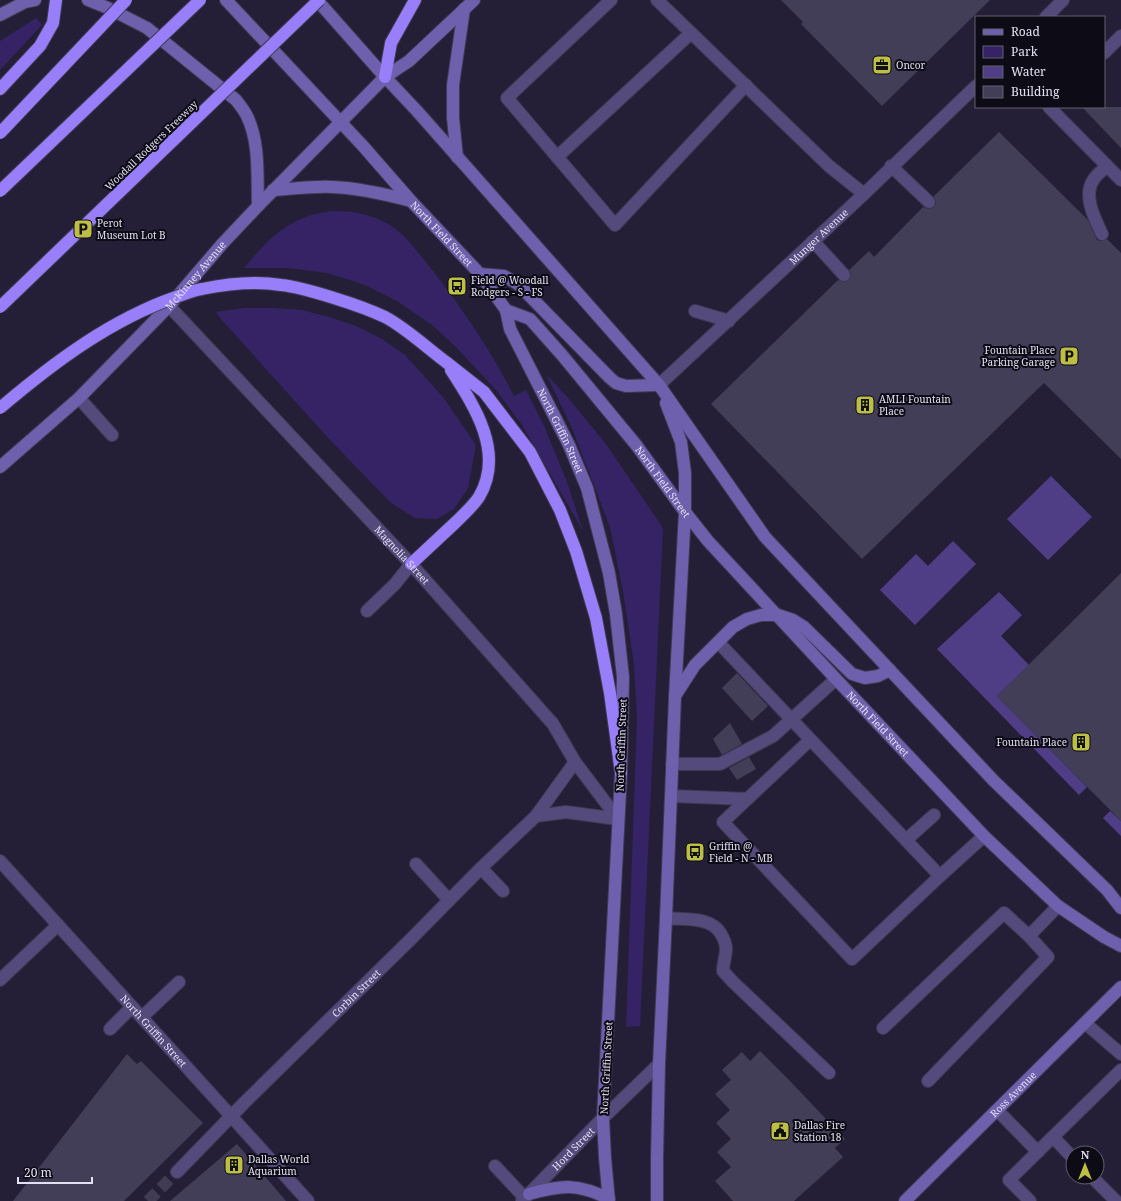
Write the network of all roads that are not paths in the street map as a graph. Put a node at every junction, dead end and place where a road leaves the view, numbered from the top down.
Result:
1 (35, 0) edge
2 (56, 0) edge
3 (88, 0) edge
4 (126, 0) edge
5 (200, 0) edge
6 (226, 0) edge
7 (318, 0) edge
8 (415, 0) edge
9 (474, 0) edge
10 (611, 0) edge
11 (657, 0) edge
12 (1063, 0) edge
13 (464, 9) junction
14 (0, 15) edge
15 (1047, 16) edge
16 (691, 33) junction
17 (1121, 36) edge
18 (1105, 52) edge
19 (385, 78) junction
20 (746, 85) junction
21 (975, 87) edge
22 (0, 89) edge
23 (1050, 108) edge
24 (341, 123) junction
25 (0, 133) edge
26 (457, 157) junction
27 (557, 157) junction
28 (891, 166) junction
29 (1107, 166) junction
30 (1121, 180) edge
31 (273, 190) junction
32 (0, 191) edge
33 (864, 194) junction
34 (411, 201) junction
35 (929, 202) dead end
36 (258, 206) junction
37 (1102, 234) dead end
38 (813, 242) junction
39 (480, 274) junction
40 (844, 275) dead end
41 (168, 306) junction
42 (0, 307) edge
43 (506, 310) junction
44 (695, 311) dead end
45 (729, 321) junction
46 (446, 362) junction
47 (659, 385) junction
48 (79, 398) junction
49 (0, 408) edge
50 (112, 435) dead end
51 (0, 467) edge
52 (685, 512) junction
53 (411, 564) junction
54 (367, 611) dead end
55 (778, 615) junction
56 (718, 642) junction
57 (890, 670) junction
58 (836, 679) junction
59 (675, 697) junction
60 (791, 719) junction
61 (810, 740) junction
62 (575, 762) junction
63 (672, 764) junction
64 (620, 773) junction
65 (671, 796) junction
66 (747, 799) junction
67 (934, 815) dead end
68 (536, 816) junction
69 (618, 819) junction
70 (984, 836) junction
71 (906, 840) junction
72 (0, 861) edge
73 (416, 864) dead end
74 (481, 868) junction
75 (940, 876) junction
76 (503, 891) dead end
77 (449, 900) junction
78 (1058, 906) junction
79 (1121, 908) edge
80 (666, 918) junction
81 (58, 925) junction
82 (1029, 936) junction
83 (1121, 946) edge
84 (0, 980) edge
85 (179, 982) dead end
86 (1121, 987) edge
87 (132, 1007) junction
88 (142, 1017) junction
89 (1085, 1023) junction
90 (883, 1028) dead end
91 (110, 1029) dead end
92 (1121, 1054) edge
93 (659, 1064) junction
94 (1121, 1070) edge
95 (829, 1073) dead end
96 (928, 1081) dead end
97 (997, 1110) junction
98 (231, 1116) junction
99 (603, 1118) junction
100 (1053, 1137) junction
101 (1065, 1150) edge
102 (1038, 1152) junction
103 (495, 1166) dead end
104 (177, 1172) tunnel mouth
105 (1100, 1185) edge
106 (525, 1198) edge
107 (609, 1200) edge
108 (308, 1201) edge
109 (657, 1201) edge
110 (905, 1201) edge
111 (1030, 1201) edge
112 (1116, 1201) edge

1 - 14 main road
2 - 22 highway
3 - 36 main road
4 - 25 highway, bridge
5 - 32 highway, bridge
6 - 24 main road, North Field Street
7 - 19 main road
7 - 42 highway, Woodall Rodgers Freeway, bridge
8 - 19 highway
9 - 13 main road
10 - 27 street
11 - 16 street
12 - 15 street
13 - 19 main road
13 - 26 main road
16 - 20 street
16 - 27 street
17 - 18 street
19 - 24 main road, McKinney Avenue
19 - 26 main road
20 - 27 street
20 - 33 street
21 - 28 street, Munger Avenue
23 - 29 street
24 - 31 main road, McKinney Avenue
24 - 34 main road, North Field Street
26 - 47 main road
28 - 33 street, Munger Avenue
28 - 35 street
29 - 30 street
29 - 37 street
31 - 34 main road
31 - 36 main road, McKinney Avenue
33 - 38 street, Munger Avenue
34 - 39 main road, North Field Street
36 - 41 main road, McKinney Avenue
38 - 40 street
38 - 45 street, Munger Avenue
39 - 43 main road, North Field Street
39 - 47 main road
41 - 48 main road, McKinney Avenue
41 - 53 street, Magnolia Street
43 - 52 main road, North Field Street
43 - 64 main road, North Griffin Street
44 - 45 street
45 - 47 street, Munger Avenue
46 - 49 highway, bridge
46 - 53 highway
46 - 64 highway
47 - 52 main road
47 - 57 main road
48 - 50 street
48 - 51 main road, McKinney Avenue
52 - 55 main road, North Field Street
52 - 59 main road
53 - 54 street
53 - 62 street, Magnolia Street
55 - 56 main road
55 - 57 main road
55 - 58 main road, North Field Street
56 - 59 main road
56 - 60 street
57 - 79 main road
58 - 60 street
58 - 70 main road, North Field Street
59 - 63 main road
60 - 61 street
60 - 63 street
61 - 66 street
61 - 71 street
62 - 68 street, Corbin Street
62 - 69 street, Magnolia Street
63 - 65 main road
64 - 69 main road, North Griffin Street
65 - 66 street
65 - 80 main road
66 - 75 street
67 - 71 street
68 - 69 street
68 - 74 street, Corbin Street
69 - 99 main road, North Griffin Street
70 - 75 street
70 - 78 main road, North Field Street
71 - 75 street
72 - 81 street, North Griffin Street
73 - 77 street
74 - 76 street
74 - 77 street, Corbin Street
77 - 98 street, Corbin Street
78 - 82 street
78 - 83 main road, North Field Street
80 - 93 main road
80 - 95 street
81 - 84 street
81 - 87 street, North Griffin Street
82 - 90 street
82 - 96 street
85 - 88 street
86 - 89 main road, Ross Avenue
87 - 88 street, North Griffin Street
87 - 91 street
88 - 98 street, North Griffin Street
89 - 92 street
89 - 97 main road, Ross Avenue
93 - 99 street, Hord Street
93 - 109 main road
94 - 100 street
97 - 102 street
97 - 110 main road, Ross Avenue
98 - 104 street, Corbin Street
98 - 108 street, North Griffin Street
99 - 106 street, Hord Street
99 - 107 main road, North Griffin Street
100 - 101 street
100 - 102 street
102 - 111 street
103 - 106 street
105 - 112 street
106 - 107 main road

